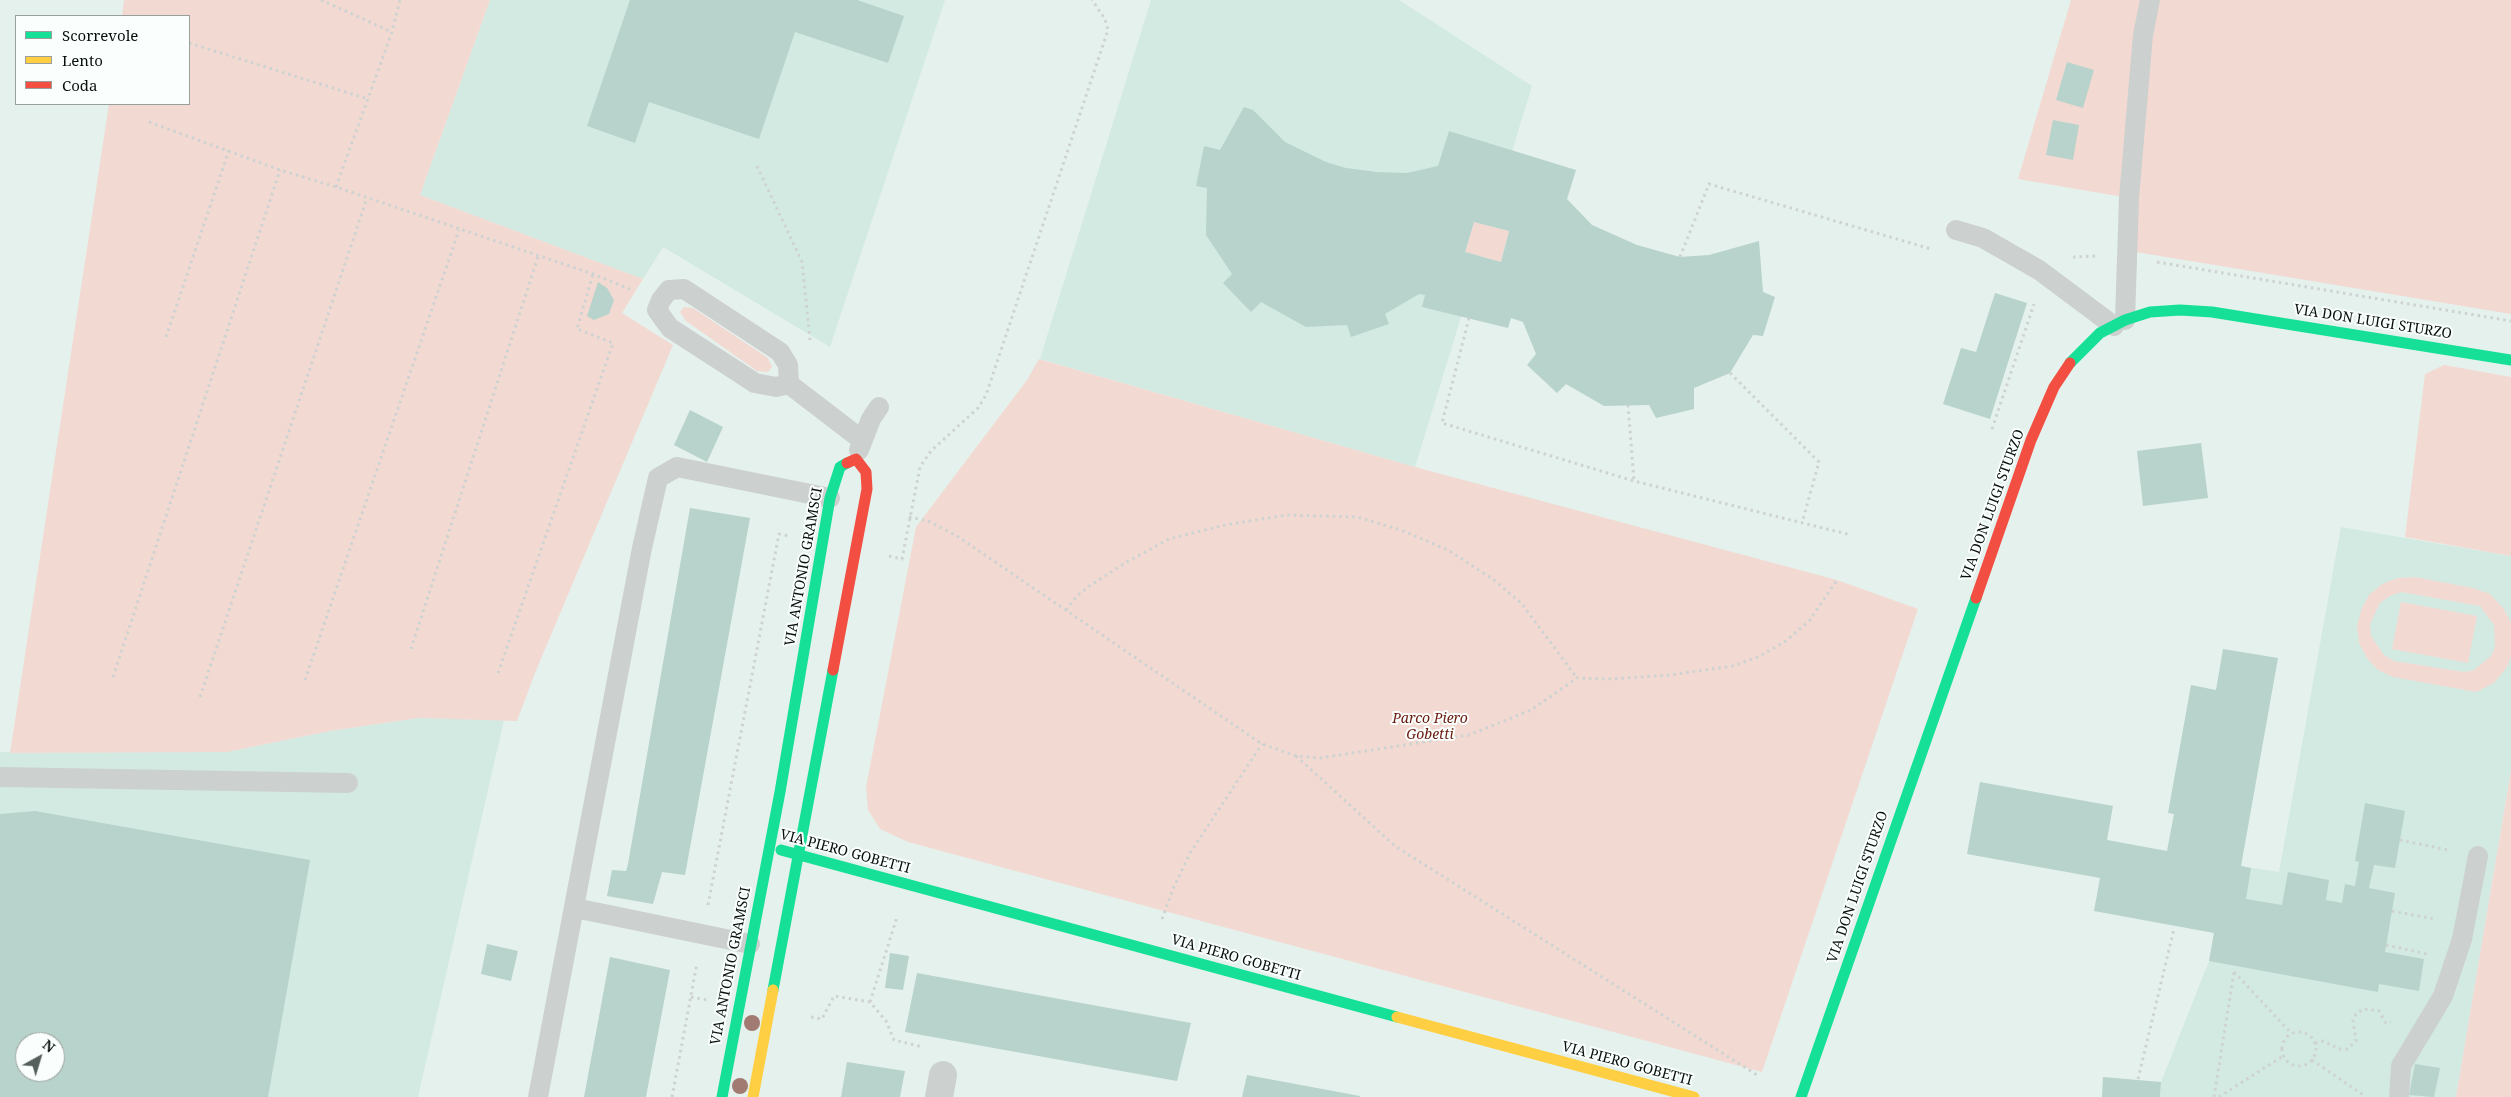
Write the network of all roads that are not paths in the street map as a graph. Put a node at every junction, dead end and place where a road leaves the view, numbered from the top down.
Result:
1 (2150, 0) edge
2 (1956, 230) dead end
3 (2119, 323) junction
4 (2511, 360) edge
5 (794, 388) junction
6 (878, 407) dead end
7 (862, 440) junction
8 (856, 460) junction
9 (830, 498) junction
10 (0, 777) edge
11 (348, 783) dead end
12 (769, 847) junction
13 (799, 855) junction
14 (2478, 856) road end
15 (575, 908) junction
16 (750, 944) junction
17 (538, 1097) edge
18 (722, 1097) edge
19 (753, 1097) edge
20 (1694, 1097) edge
21 (1801, 1097) edge
22 (2399, 1097) edge

1 - 3 lane
2 - 3 lane
3 - 4 street, VIA DON LUIGI STURZO
3 - 21 street, VIA DON LUIGI STURZO
5 - 5 lane
5 - 7 lane
6 - 7 lane
7 - 8 lane
8 - 9 street, VIA ANTONIO GRAMSCI
8 - 13 street
9 - 12 street, VIA ANTONIO GRAMSCI
9 - 15 lane
10 - 11 lane
12 - 13 street, VIA PIERO GOBETTI
12 - 16 street, VIA ANTONIO GRAMSCI
13 - 19 street
13 - 20 street, VIA PIERO GOBETTI
14 - 22 lane
15 - 16 lane
15 - 17 lane
16 - 18 street, VIA ANTONIO GRAMSCI

